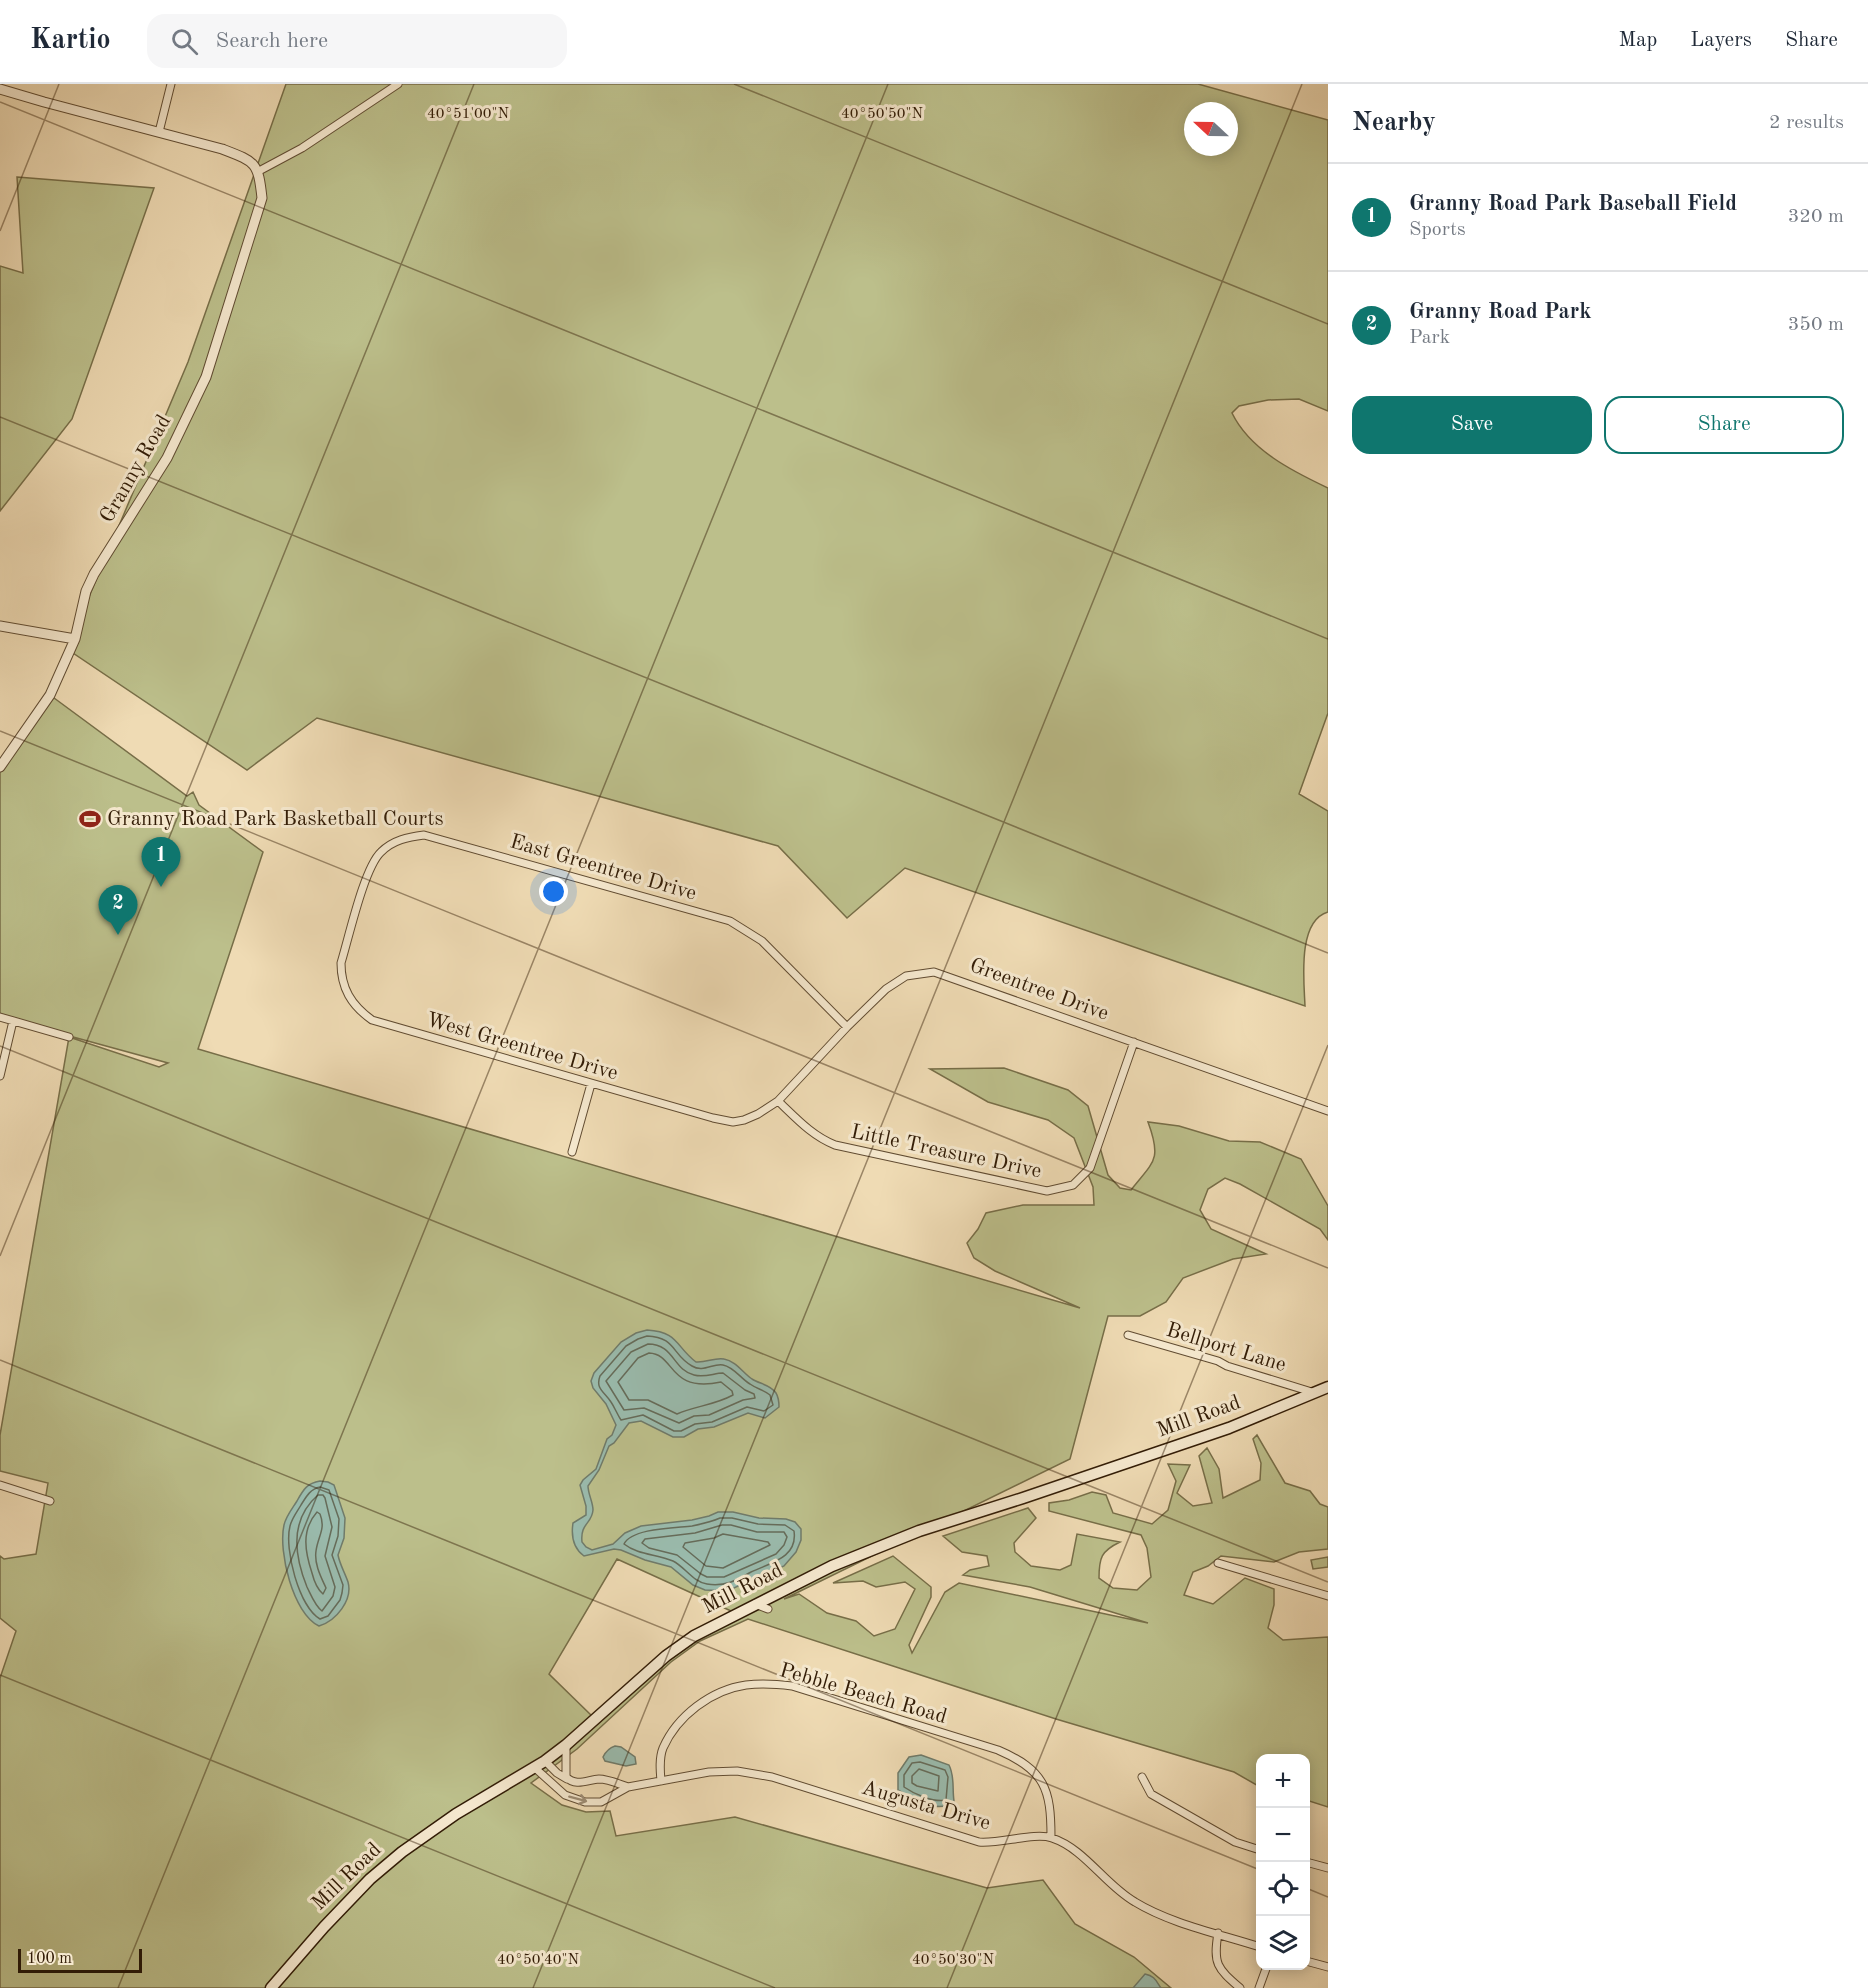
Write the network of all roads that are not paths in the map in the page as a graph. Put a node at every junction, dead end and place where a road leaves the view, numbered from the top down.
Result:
1 (171, 84) edge
2 (398, 84) edge
3 (0, 88) edge
4 (159, 132) junction
5 (259, 171) junction
6 (0, 626) edge
7 (75, 639) junction
8 (0, 767) edge
9 (356, 912) joint
10 (0, 1017) edge
11 (13, 1021) junction
12 (847, 1027) junction
13 (69, 1037) dead end
14 (1134, 1042) junction
15 (0, 1076) edge
16 (591, 1084) junction
17 (778, 1101) junction
18 (1328, 1111) edge
19 (572, 1152) dead end
20 (1128, 1335) dead end
21 (1328, 1387) edge
22 (1315, 1393) junction
23 (0, 1485) edge
24 (50, 1501) dead end
25 (1218, 1563) dead end
26 (1328, 1596) edge
27 (755, 1604) junction
28 (768, 1609) dead end
29 (566, 1745) junction
30 (545, 1761) junction
31 (535, 1768) junction
32 (1142, 1777) dead end
33 (570, 1780) junction
34 (661, 1781) junction
35 (628, 1787) junction
36 (1051, 1837) junction
37 (1256, 1849) edge
38 (1310, 1863) edge
39 (1328, 1868) edge
40 (1218, 1933) junction
41 (1256, 1946) edge
42 (1310, 1962) edge
43 (1328, 1967) edge
44 (1265, 1970) edge
45 (271, 1988) edge
46 (1240, 1988) edge
47 (1259, 1988) edge

1 - 4 street
2 - 5 street
3 - 4 street
4 - 5 street
5 - 7 street, Granny Road
6 - 7 street
7 - 8 street, Granny Road
9 - 12 street, East Greentree Drive
9 - 16 street, West Greentree Drive
10 - 11 street
11 - 13 street
11 - 15 street
12 - 14 street, Greentree Drive
12 - 17 street, Greentree Drive
14 - 17 street, Little Treasure Drive
14 - 18 street, Greentree Drive
16 - 17 street, West Greentree Drive
16 - 19 street
20 - 22 street, Bellport Lane
21 - 22 main road, Mill Road
22 - 27 main road, Mill Road
23 - 24 street
25 - 26 street
27 - 28 street
27 - 29 main road, Mill Road
29 - 30 main road, Mill Road
29 - 33 street
30 - 31 main road, Mill Road
30 - 33 street
31 -> 35 street, Augusta Drive
31 - 45 main road, Mill Road
32 - 37 street
33 - 35 street, Augusta Drive
34 - 35 street, Augusta Drive
34 - 36 street, Augusta Drive
34 - 36 street, Pebble Beach Road
36 - 40 street
38 - 39 street
40 - 41 street
40 - 46 street
42 - 43 street
44 - 47 street

